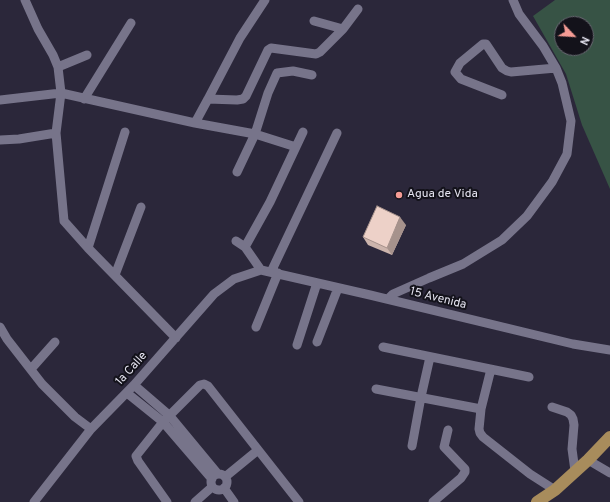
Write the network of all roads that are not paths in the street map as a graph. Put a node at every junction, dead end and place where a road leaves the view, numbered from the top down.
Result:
1 (25, 0) edge
2 (265, 0) edge
3 (513, 0) edge
4 (358, 9) dead end
5 (314, 21) dead end
6 (131, 24) dead end
7 (343, 29) junction
8 (87, 55) dead end
9 (58, 67) junction
10 (556, 68) junction
11 (312, 75) dead end
12 (61, 93) junction
13 (502, 95) dead end
14 (84, 99) junction
15 (208, 99) junction
16 (0, 100) edge
17 (195, 123) junction
18 (125, 132) dead end
19 (303, 132) dead end
20 (56, 133) junction
21 (337, 133) dead end
22 (255, 134) junction
23 (0, 140) edge
24 (296, 146) junction
25 (237, 172) dead end
26 (141, 207) dead end
27 (236, 241) dead end
28 (245, 247) junction
29 (88, 248) junction
30 (261, 270) junction
31 (274, 272) junction
32 (115, 274) junction
33 (317, 283) junction
34 (338, 288) junction
35 (388, 299) junction
36 (0, 327) edge
37 (256, 327) dead end
38 (176, 338) junction
39 (55, 342) dead end
40 (317, 342) dead end
41 (297, 345) dead end
42 (383, 347) dead end
43 (610, 350) edge
44 (430, 357) junction
45 (31, 369) junction
46 (490, 369) junction
47 (529, 377) dead end
48 (134, 385) junction
49 (376, 389) dead end
50 (127, 393) junction
51 (421, 397) junction
52 (552, 407) dead end
53 (481, 409) junction
54 (167, 419) junction
55 (91, 429) junction
56 (448, 430) dead end
57 (610, 437) edge
58 (412, 446) dead end
59 (258, 450) junction
60 (588, 460) junction
61 (575, 471) junction
62 (610, 473) edge
63 (217, 479) junction
64 (555, 490) junction
65 (34, 502) edge
66 (167, 502) edge
67 (195, 502) edge
68 (234, 502) edge
69 (298, 502) edge
70 (433, 502) edge
71 (539, 502) edge

1 - 9 street
2 - 15 street
3 - 10 street
4 - 7 street
5 - 7 street
6 - 14 street
7 - 15 street
8 - 9 street
9 - 12 street
10 - 13 street
10 - 35 street
11 - 22 street
12 - 14 street
12 - 16 street
12 - 20 street
14 - 17 street
15 - 17 street
17 - 22 street
18 - 29 street
19 - 24 street
20 - 23 street
20 - 29 street
21 - 31 street
22 - 24 street
22 - 25 street
24 - 28 street
26 - 32 street
27 - 28 street
28 - 30 street
29 - 32 street
30 - 31 street, 15 Avenida
30 - 38 street, 1a Calle
31 - 33 street, 15 Avenida
31 - 37 street
32 - 38 street
33 - 34 street, 15 Avenida
33 - 41 street
34 - 35 street, 15 Avenida
34 - 40 street
35 - 43 street, 15 Avenida
36 - 45 street
38 - 48 street, 1a Calle
39 - 45 street
42 - 44 street
44 - 46 street
44 - 51 street
45 - 55 street
46 - 47 street
46 - 53 street
48 - 50 street, 1a Calle
48 - 54 street
49 - 51 street
50 - 54 street
50 - 55 street, 1a Calle
51 - 53 street
51 - 58 street
52 - 61 street
53 - 64 street
54 - 59 street
54 - 63 street
54 - 66 street
55 - 65 street, 1a Calle
56 - 70 street
57 - 60 main road
59 - 63 street
59 - 69 street
60 - 61 main road
60 - 62 street
61 - 64 main road
63 - 67 street
63 - 68 street
64 - 71 main road

